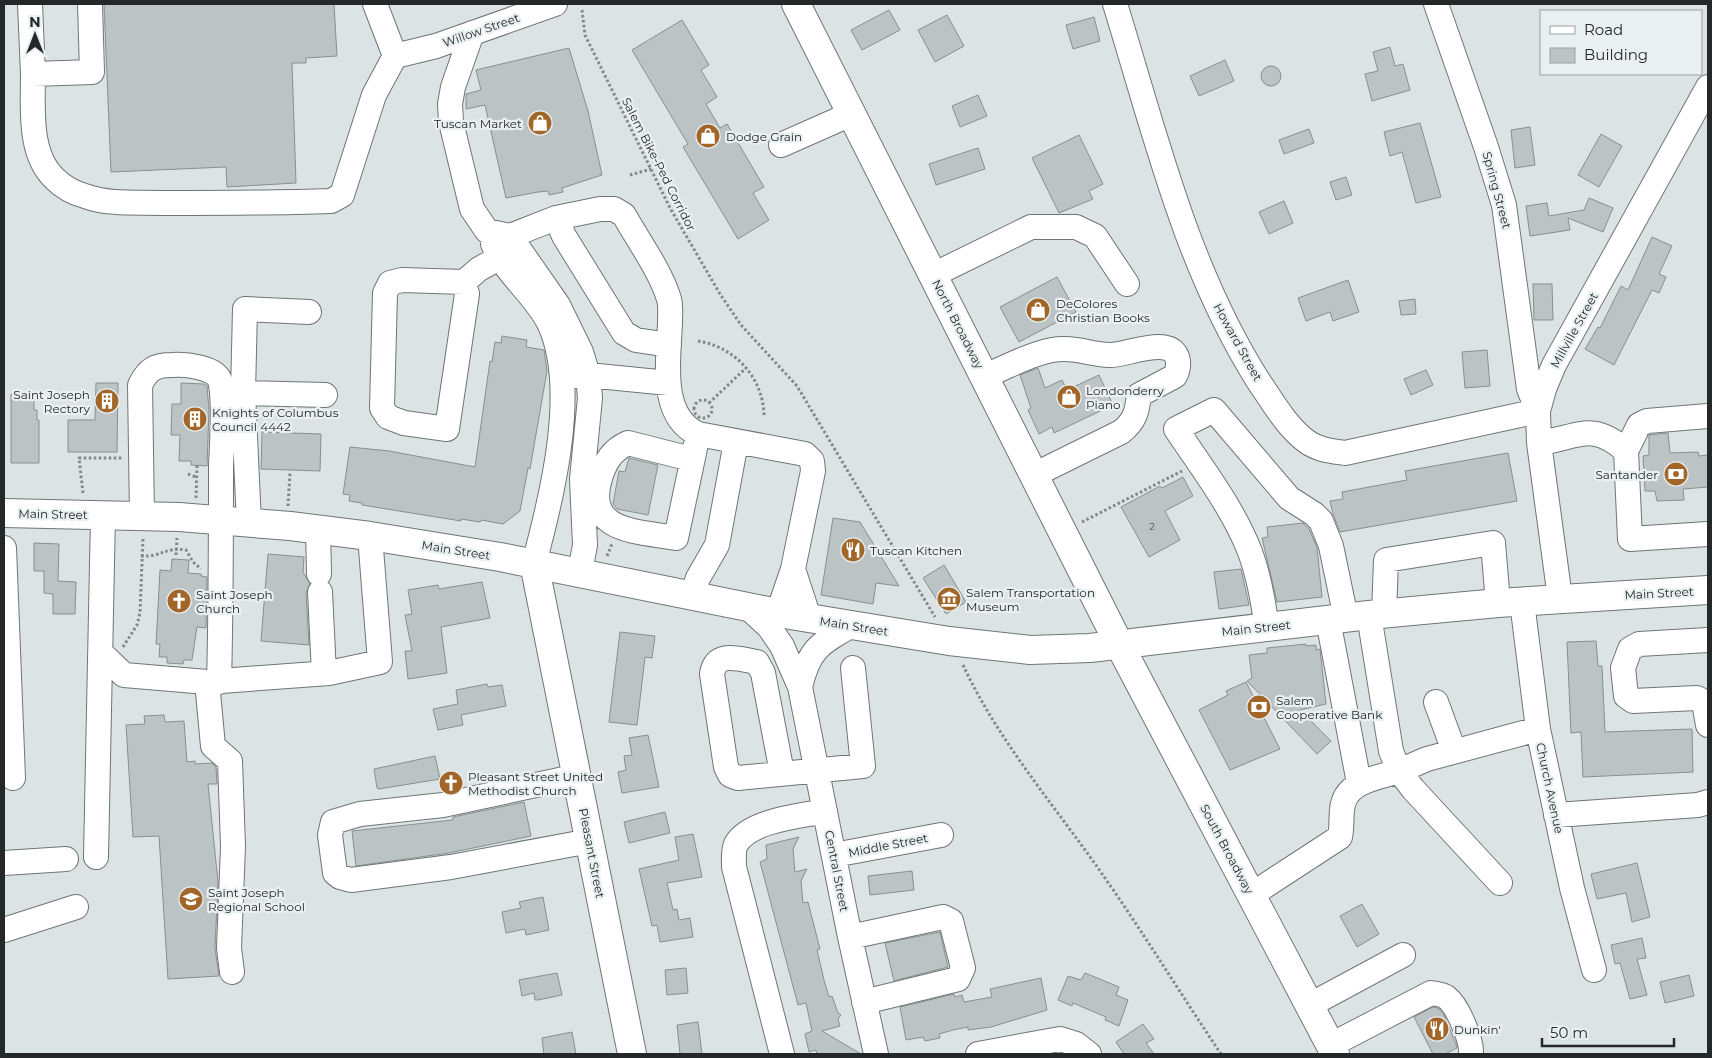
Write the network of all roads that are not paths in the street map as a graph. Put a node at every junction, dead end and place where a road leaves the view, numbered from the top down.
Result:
1 (30, 4) edge
2 (90, 4) edge
3 (375, 4) edge
4 (555, 4) edge
5 (796, 4) edge
6 (1115, 4) edge
7 (1436, 4) edge
8 (472, 33) junction
9 (395, 56) junction
10 (33, 74) junction
11 (1708, 87) edge
12 (851, 114) junction
13 (780, 145) dead end
14 (556, 218) junction
15 (498, 234) junction
16 (498, 258) junction
17 (933, 275) junction
18 (464, 282) junction
19 (1127, 284) dead end
20 (310, 312) dead end
21 (669, 345) junction
22 (588, 375) junction
23 (562, 376) junction
24 (984, 376) junction
25 (668, 384) junction
26 (243, 393) junction
27 (325, 395) dead end
28 (1538, 411) junction
29 (1708, 416) edge
30 (698, 434) junction
31 (736, 442) junction
32 (1551, 442) junction
33 (1626, 451) junction
34 (691, 460) junction
35 (1034, 475) junction
36 (4, 513) edge
37 (104, 515) junction
38 (222, 520) junction
39 (143, 523) junction
40 (249, 523) junction
41 (318, 529) junction
42 (1708, 534) edge
43 (370, 536) junction
44 (4, 548) edge
45 (534, 563) junction
46 (793, 569) junction
47 (580, 572) junction
48 (1708, 590) edge
49 (692, 595) junction
50 (1560, 598) junction
51 (1510, 602) junction
52 (746, 606) junction
53 (778, 613) junction
54 (1356, 617) junction
55 (809, 618) junction
56 (852, 625) junction
57 (1267, 627) junction
58 (1708, 640) edge
59 (1119, 644) junction
60 (106, 658) junction
61 (853, 668) dead end
62 (324, 673) junction
63 (213, 682) junction
64 (800, 687) junction
65 (1436, 702) dead end
66 (1708, 725) edge
67 (1538, 729) junction
68 (1454, 751) junction
69 (817, 770) junction
70 (1399, 771) junction
71 (782, 773) junction
72 (578, 776) junction
73 (13, 778) dead end
74 (1359, 783) junction
75 (1708, 802) edge
76 (826, 811) junction
77 (1556, 815) junction
78 (941, 835) dead end
79 (590, 840) junction
80 (834, 855) junction
81 (96, 857) dead end
82 (66, 859) dead end
83 (4, 863) edge
84 (1500, 883) dead end
85 (1251, 895) junction
86 (76, 907) dead end
87 (4, 930) edge
88 (850, 937) junction
89 (1403, 954) dead end
90 (1594, 970) dead end
91 (232, 972) dead end
92 (864, 1002) junction
93 (1310, 1005) junction
94 (1333, 1050) edge
95 (632, 1054) edge
96 (782, 1054) edge
97 (876, 1054) edge
98 (978, 1054) edge
99 (1089, 1054) edge
100 (1472, 1054) edge

1 - 10 street
2 - 10 street
3 - 9 street
4 - 8 street, Willow Street
5 - 12 main road, North Broadway
6 - 28 street, Howard Street
7 - 28 street, Spring Street
8 - 9 street, Willow Street
8 - 15 street
9 - 10 street
11 - 28 street, Millville Street
12 - 13 street
12 - 17 main road, North Broadway
14 - 15 street
14 - 21 street
14 - 21 street
15 - 16 street
15 - 22 street
16 - 18 street
16 - 23 street
17 - 19 street
17 - 24 main road, North Broadway
18 - 18 street
20 - 26 street
21 - 25 street
22 - 23 street
22 - 25 street
22 - 47 street
23 - 45 street
24 - 35 main road, North Broadway
24 - 35 street
25 - 30 street
26 - 27 street
26 - 40 street
28 - 32 street, Millville Street
29 - 33 street
30 - 31 street
30 - 34 street
31 - 46 street
31 - 49 street
32 - 33 street
32 - 50 street, Millville Street
33 - 42 street
34 - 34 street
35 - 59 main road, North Broadway
36 - 37 main road, Main Street
37 - 39 main road, Main Street
37 - 60 street
38 - 39 main road, Main Street
38 - 39 street
38 - 40 main road, Main Street
38 - 63 street
40 - 41 main road, Main Street
41 - 43 main road, Main Street
41 - 62 street
43 - 45 main road, Main Street
43 - 62 street
44 - 73 street
45 - 47 main road, Main Street
45 - 72 main road, Pleasant Street
46 - 53 street
46 - 55 street
47 - 49 main road, Main Street
48 - 50 main road, Main Street
49 - 52 main road, Main Street
50 - 51 main road, Main Street
51 - 54 main road, Main Street
51 - 54 street, Church Avenue
51 - 67 street, Church Avenue
52 - 53 main road, Main Street
52 - 64 street, Central Street
53 - 55 main road, Main Street
54 - 57 main road, Main Street
54 - 57 street
54 - 70 street
54 - 74 street
55 - 56 main road, Main Street
56 - 59 main road, Main Street
56 - 64 street, Central Street
57 - 59 main road, Main Street
58 - 66 street
59 - 85 main road, South Broadway
60 - 63 street
60 - 81 street
61 - 69 street
62 - 63 street
63 - 91 street
64 - 69 street, Central Street
65 - 68 street
67 - 68 street
67 - 77 street, Church Avenue
68 - 70 street
69 - 71 street
69 - 76 street, Central Street
70 - 74 street
70 - 84 street
71 - 71 street
72 - 79 main road, Pleasant Street
72 - 79 street
74 - 85 street
75 - 77 street
76 - 80 street, Central Street
76 - 96 street
77 - 90 street, Church Avenue
78 - 80 street, Middle Street
79 - 95 main road, Pleasant Street
80 - 88 street, Central Street
82 - 83 street
85 - 93 main road, South Broadway
86 - 87 street
88 - 92 street, Central Street
88 - 92 street
89 - 93 street
92 - 97 street, Central Street
93 - 94 main road, South Broadway
94 - 100 street
98 - 99 street

